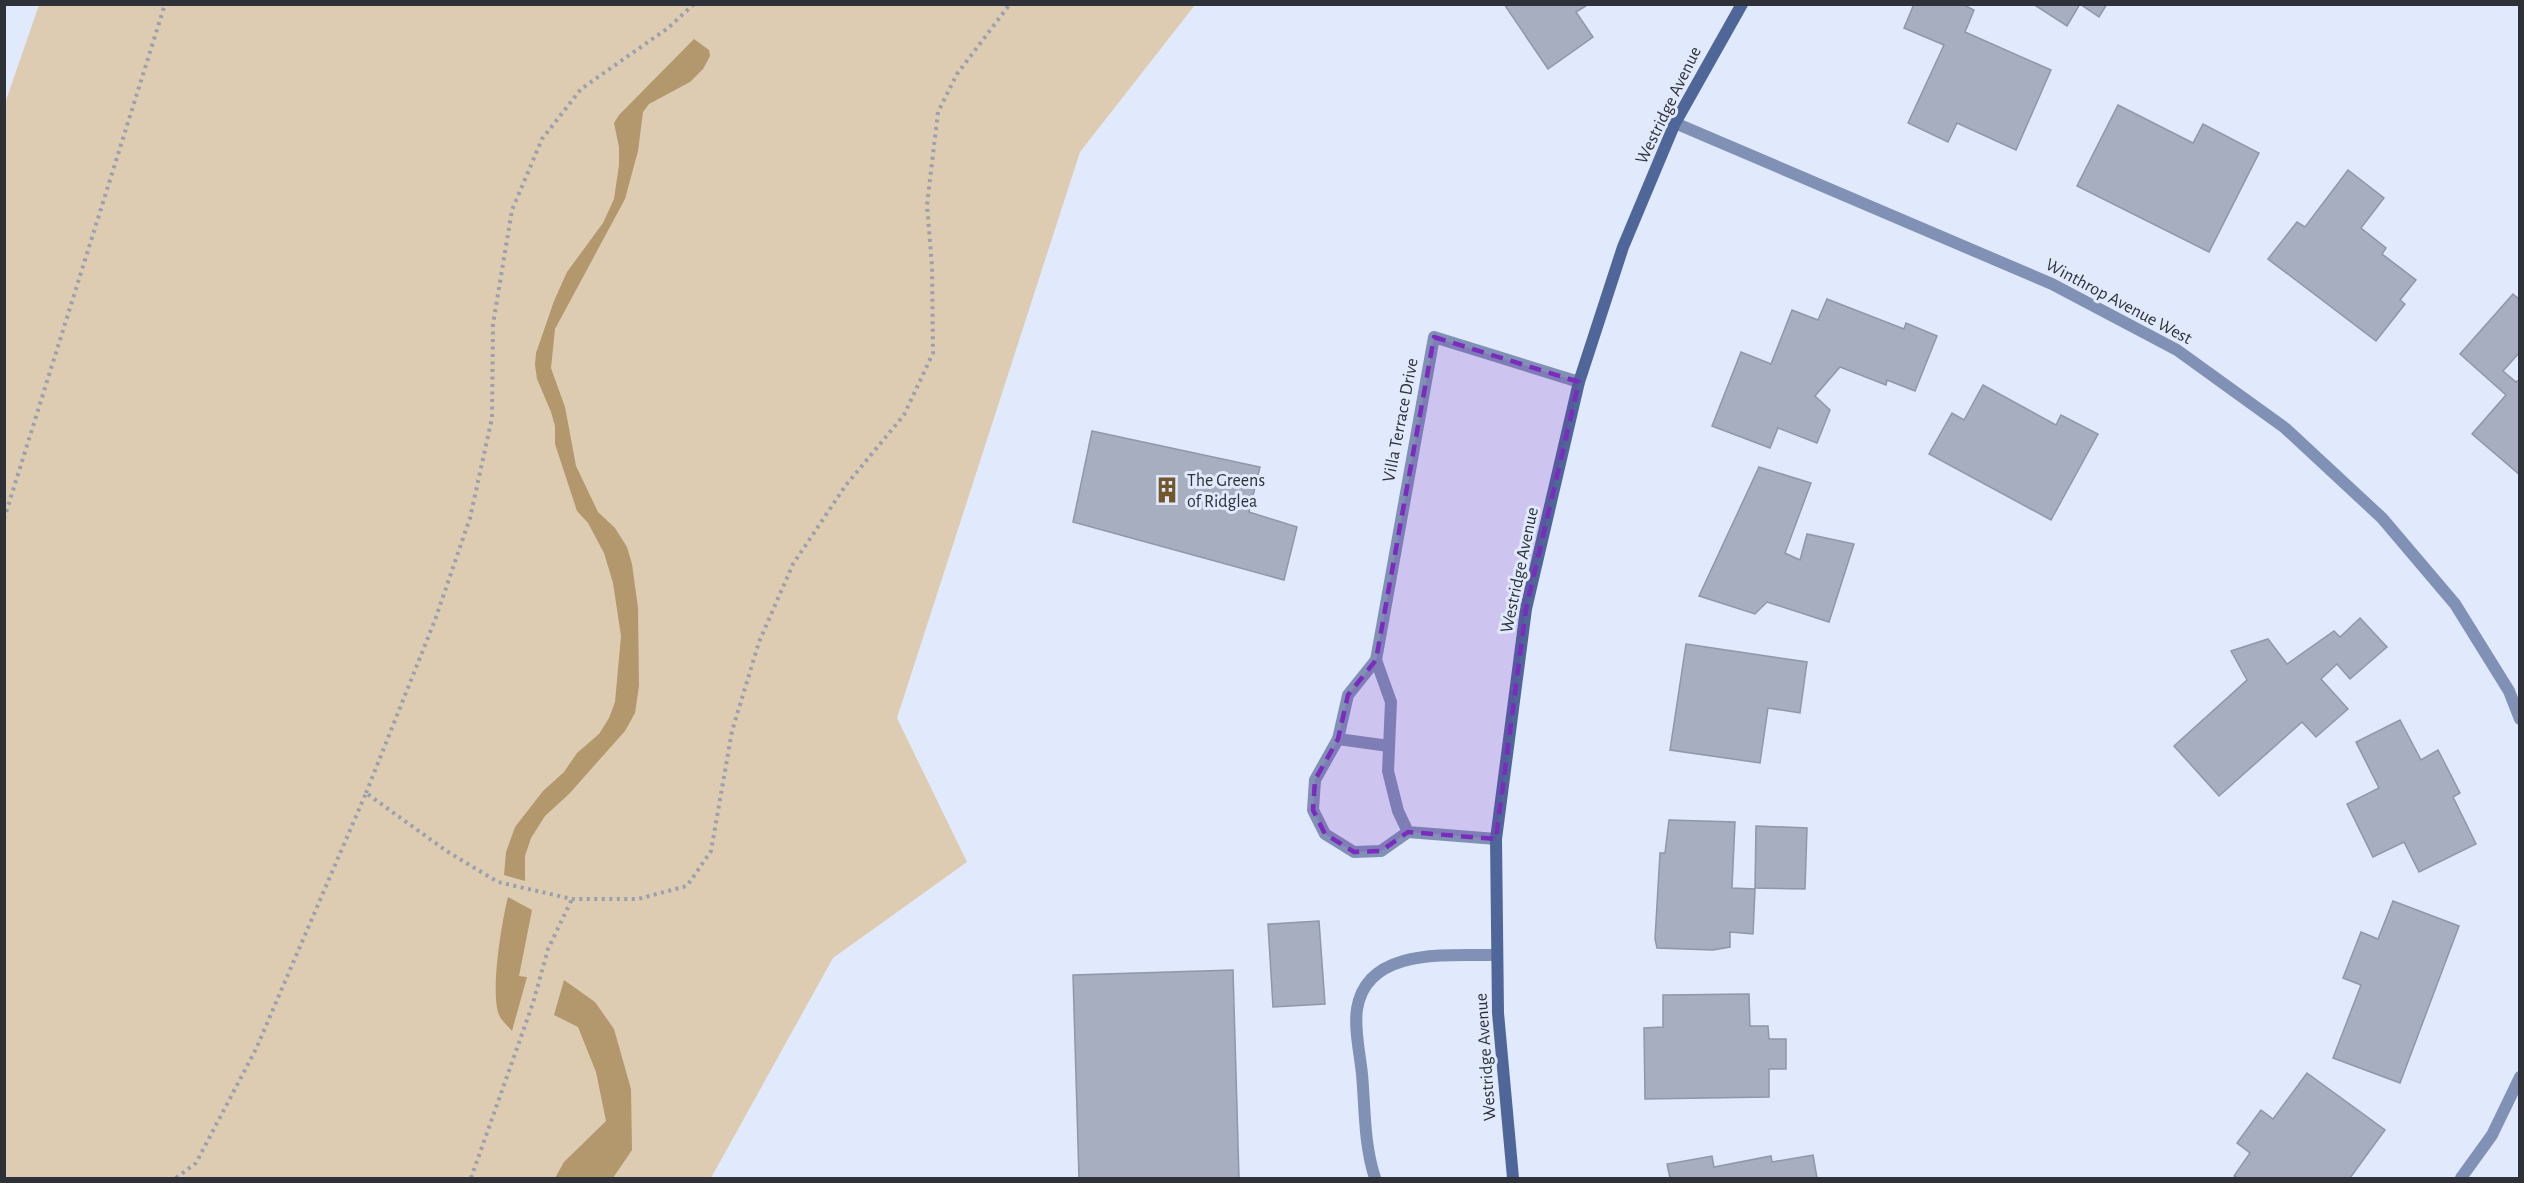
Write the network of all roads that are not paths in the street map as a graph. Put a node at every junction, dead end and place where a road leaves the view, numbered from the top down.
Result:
1 (1742, 4) edge
2 (1675, 123) junction
3 (1580, 382) junction
4 (1376, 660) junction
5 (2520, 719) edge
6 (1338, 739) junction
7 (1389, 746) junction
8 (1408, 832) junction
9 (1496, 839) junction
10 (1497, 955) junction
11 (2520, 1077) edge
12 (1375, 1179) edge
13 (1513, 1179) edge
14 (2461, 1179) edge

1 - 2 street, Westridge Avenue
2 - 3 street, Westridge Avenue
2 - 5 street, Winthrop Avenue West
3 - 4 street, Villa Terrace Drive
3 - 9 street, Westridge Avenue
4 - 6 street, Villa Terrace Drive
4 - 7 street, Villa Terrace Drive
6 - 7 street
6 - 8 street, Villa Terrace Drive
7 - 8 street, Villa Terrace Drive
8 - 9 street
9 - 10 street, Westridge Avenue
10 - 12 street
10 - 13 street, Westridge Avenue
11 - 14 street

